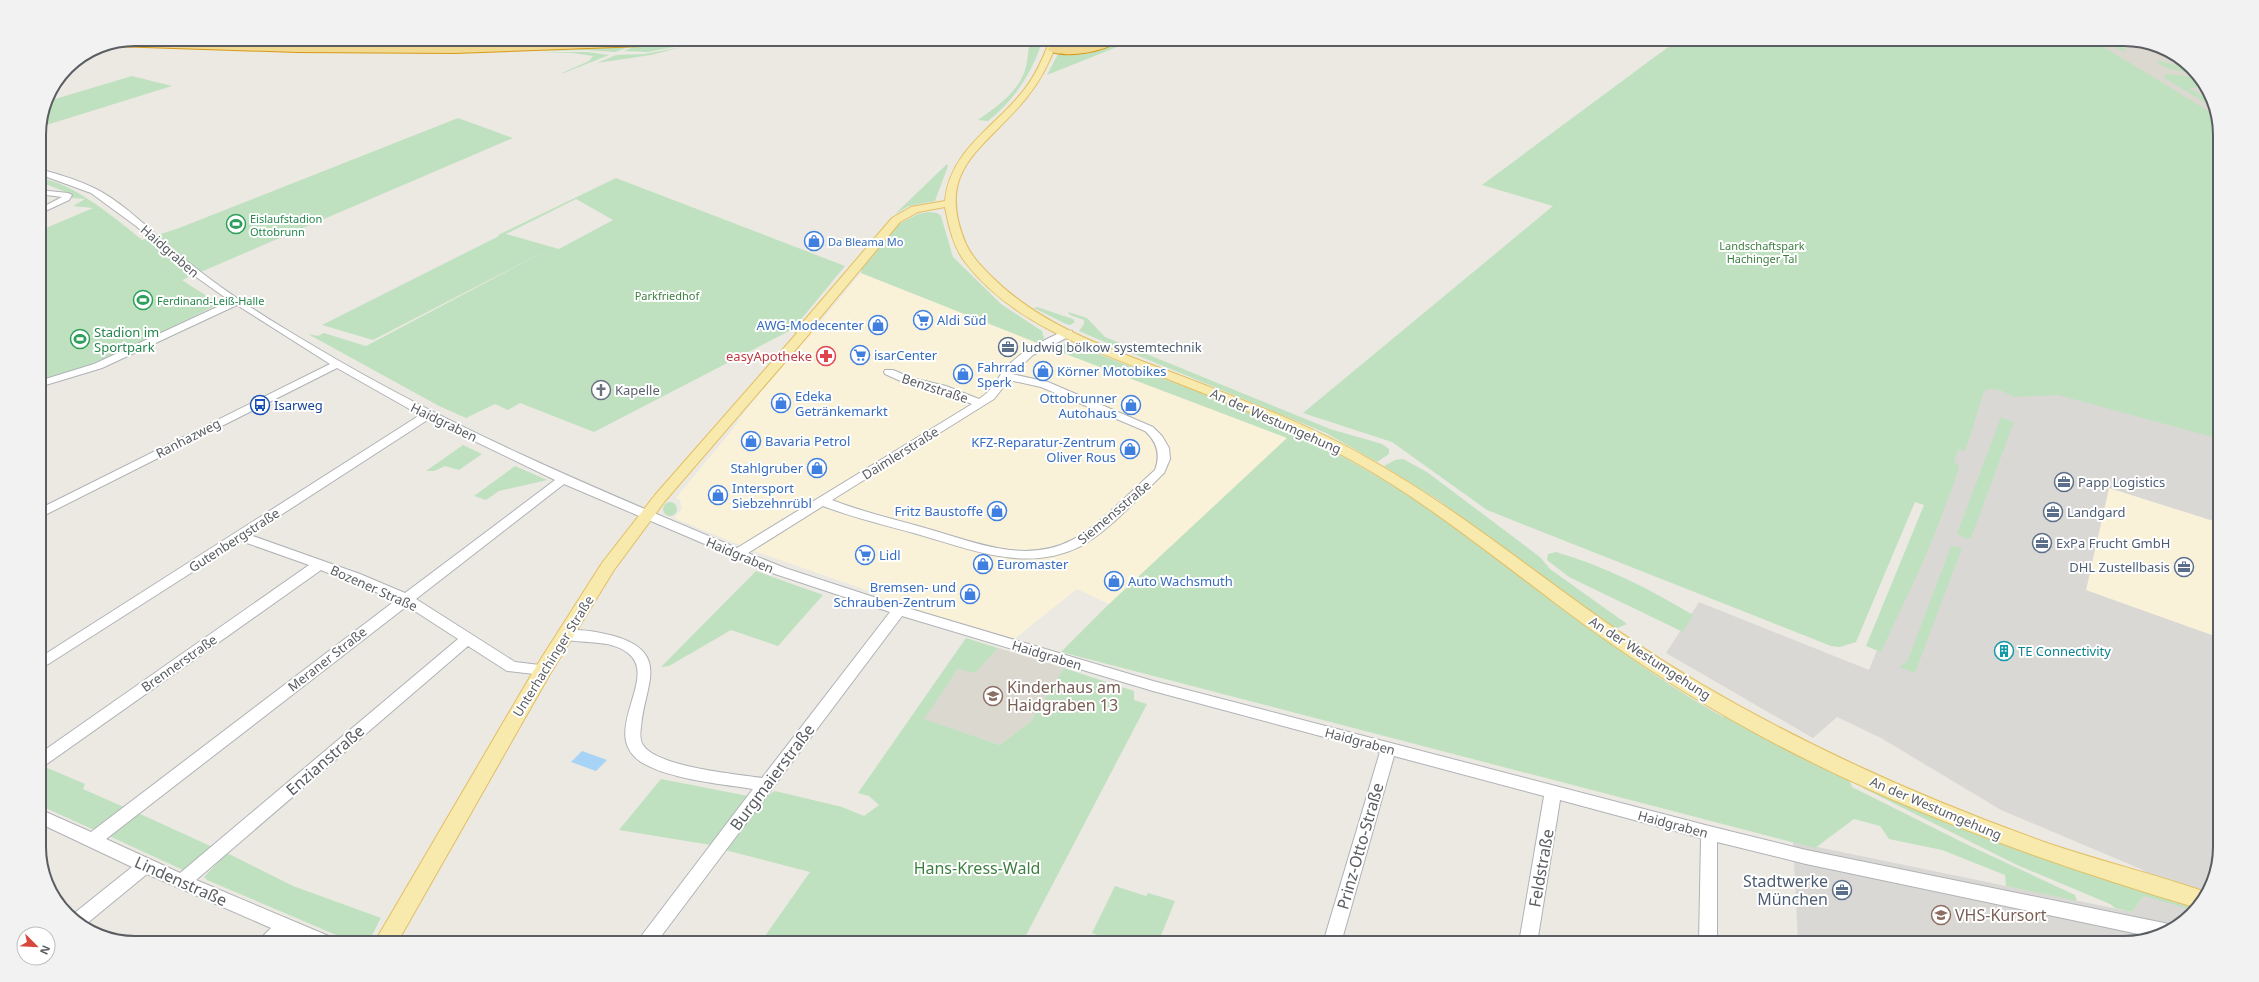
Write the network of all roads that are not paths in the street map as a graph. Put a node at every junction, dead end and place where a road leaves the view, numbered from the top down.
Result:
1 (228, 46) edge
2 (312, 46) edge
3 (518, 46) edge
4 (529, 46) edge
5 (1052, 46) edge
6 (1057, 46) edge
7 (1066, 46) edge
8 (1093, 46) edge
9 (1102, 46) edge
10 (1066, 50) junction
11 (1047, 60) junction
12 (46, 173) edge
13 (46, 193) edge
14 (951, 193) junction
15 (933, 205) junction
16 (950, 206) junction
17 (46, 208) edge
18 (914, 210) junction
19 (238, 301) junction
20 (1042, 320) junction
21 (1068, 333) junction
22 (1052, 341) junction
23 (337, 364) junction
24 (890, 372) dead end
25 (1006, 376) junction
26 (46, 382) edge
27 (980, 404) junction
28 (428, 415) junction
29 (562, 479) junction
30 (822, 501) junction
31 (46, 510) edge
32 (646, 515) junction
33 (240, 536) junction
34 (737, 554) junction
35 (320, 564) junction
36 (406, 599) junction
37 (899, 610) junction
38 (565, 635) junction
39 (468, 638) junction
40 (46, 661) edge
41 (543, 670) junction
42 (1388, 749) junction
43 (46, 757) edge
44 (766, 785) junction
45 (1553, 792) junction
46 (46, 819) edge
47 (1709, 833) junction
48 (93, 840) junction
49 (146, 865) junction
50 (182, 882) junction
51 (2197, 898) edge
52 (81, 918) edge
53 (286, 926) junction
54 (2157, 929) edge
55 (275, 936) edge
56 (309, 936) edge
57 (389, 936) edge
58 (650, 936) edge
59 (1334, 936) edge
60 (1529, 936) edge
61 (1708, 936) edge

1 - 4 highway
2 - 3 highway
5 - 11 main road
6 - 10 highway
7 - 8 highway
9 - 10 highway
10 - 11 highway
11 - 14 main road
12 - 19 street, Haidgraben
13 - 17 street
14 - 15 main road
14 - 16 main road
15 - 16 main road
15 - 18 main road
16 - 18 main road
16 - 20 main road, An der Westumgehung
18 - 32 main road, Unterhachinger Straße
19 - 23 street, Haidgraben
19 - 26 street
20 - 21 main road, An der Westumgehung
20 - 22 street
21 - 22 street, Daimlerstraße
21 - 51 main road, An der Westumgehung
22 - 25 street, Daimlerstraße
23 - 28 street, Haidgraben
23 - 31 street, Ranhazweg
24 - 27 street, Benzstraße
25 - 27 street, Daimlerstraße
25 - 30 street, Siemensstraße
27 - 30 street, Daimlerstraße
28 - 29 street, Haidgraben
28 - 33 street, Gutenbergstraße
29 - 32 street, Haidgraben
29 - 36 street, Meraner Straße
30 - 34 street, Daimlerstraße
32 - 34 street, Haidgraben
32 - 38 main road, Unterhachinger Straße
33 - 35 street, Bozener Straße
33 - 40 street, Gutenbergstraße
34 - 37 street, Haidgraben
35 - 36 street, Bozener Straße
35 - 43 street, Brennerstraße
36 - 39 street, Bozener Straße
36 - 48 street, Meraner Straße
37 - 42 street, Haidgraben
37 - 44 street, Burgmaierstraße
38 - 41 main road, Unterhachinger Straße
38 - 44 street
39 - 41 street, Bozener Straße
39 - 50 street, Enzianstraße
41 - 57 main road, Unterhachinger Straße
42 - 45 street, Haidgraben
42 - 59 street, Prinz-Otto-Straße
44 - 58 street, Burgmaierstraße
45 - 47 street, Haidgraben
45 - 60 street, Feldstraße
46 - 48 street, Lindenstraße
47 - 54 street, Haidgraben
47 - 61 street
48 - 49 street, Lindenstraße
49 - 50 street, Lindenstraße
49 - 52 street
50 - 53 street, Lindenstraße
53 - 55 street
53 - 56 street, Lindenstraße

